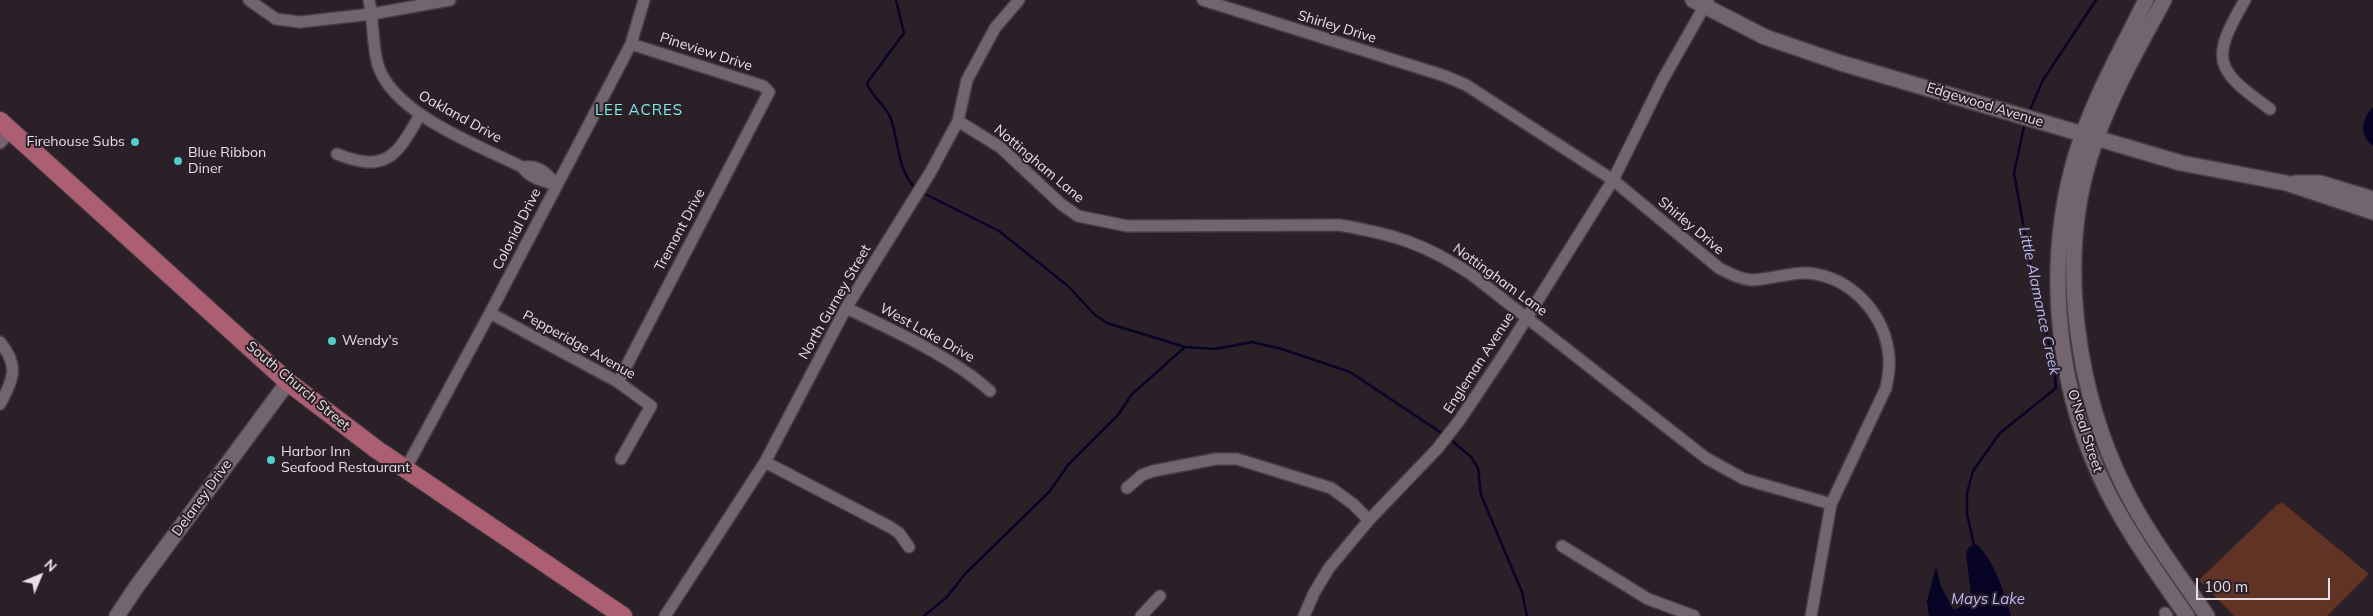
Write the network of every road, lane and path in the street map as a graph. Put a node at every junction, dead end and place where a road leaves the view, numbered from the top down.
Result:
1 (249, 0) edge
2 (369, 0) edge
3 (450, 0) edge
4 (644, 0) edge
5 (1019, 0) edge
6 (1203, 0) edge
7 (2146, 0) edge
8 (2164, 0) edge
9 (2244, 0) edge
10 (1701, 2) edge
11 (372, 14) junction
12 (632, 44) junction
13 (769, 92) joint
14 (2270, 109) dead end
15 (420, 115) junction
16 (958, 121) junction
17 (4, 132) edge
18 (2089, 137) junction
19 (337, 154) dead end
20 (1613, 180) junction
21 (2286, 183) junction
22 (557, 185) junction
23 (2373, 199) edge
24 (2373, 212) edge
25 (846, 308) junction
26 (490, 313) junction
27 (1527, 317) junction
28 (0, 342) edge
29 (288, 382) junction
30 (618, 382) junction
31 (990, 391) dead end
32 (0, 404) edge
33 (621, 459) dead end
34 (765, 462) junction
35 (406, 468) junction
36 (1128, 488) dead end
37 (1831, 504) junction
38 (1369, 520) junction
39 (1562, 546) dead end
40 (909, 547) dead end
41 (1160, 596) dead end
42 (116, 616) edge
43 (623, 616) edge
44 (665, 616) edge
45 (1141, 616) edge
46 (1304, 616) edge
47 (1694, 616) edge
48 (1811, 616) edge
49 (2187, 616) edge
50 (2207, 616) edge

1 - 11 street
2 - 11 street, Oakland Drive
3 - 11 street
4 - 12 street, Colonial Drive
5 - 16 street, North Gurney Street
6 - 20 street, Shirley Drive
7 - 18 street
8 - 18 street
9 - 14 street
10 - 18 street, Edgewood Avenue
10 - 20 street, Engleman Avenue
11 - 15 street, Oakland Drive
12 - 13 street, Pineview Drive
12 - 22 street, Colonial Drive
13 - 30 street, Tremont Drive
15 - 19 street
15 - 22 street, Oakland Drive
16 - 25 street, North Gurney Street
16 - 27 street, Nottingham Lane
17 - 29 main road, South Church Street
18 - 21 street, Edgewood Avenue
18 - 49 street, O'Neal Street
18 - 50 street, O'Neal Street
20 - 27 street, Engleman Avenue
20 - 37 street, Shirley Drive
21 - 23 street, Edgewood Avenue
21 - 24 street, Edgewood Avenue
22 - 26 street, Colonial Drive
25 - 31 street, West Lake Drive
25 - 34 street, North Gurney Street
26 - 30 street, Pepperidge Avenue
26 - 35 street, Colonial Drive
27 - 37 street, Nottingham Lane
27 - 38 street, Engleman Avenue
28 - 32 street
29 - 35 main road, South Church Street
29 - 42 street, Delaney Drive
30 - 33 street, Pepperidge Avenue
34 - 40 street
34 - 44 street, North Gurney Street
35 - 43 main road, South Church Street
36 - 38 street
37 - 48 street, Shirley Drive
38 - 46 street, Engleman Avenue
39 - 47 street
41 - 45 street

